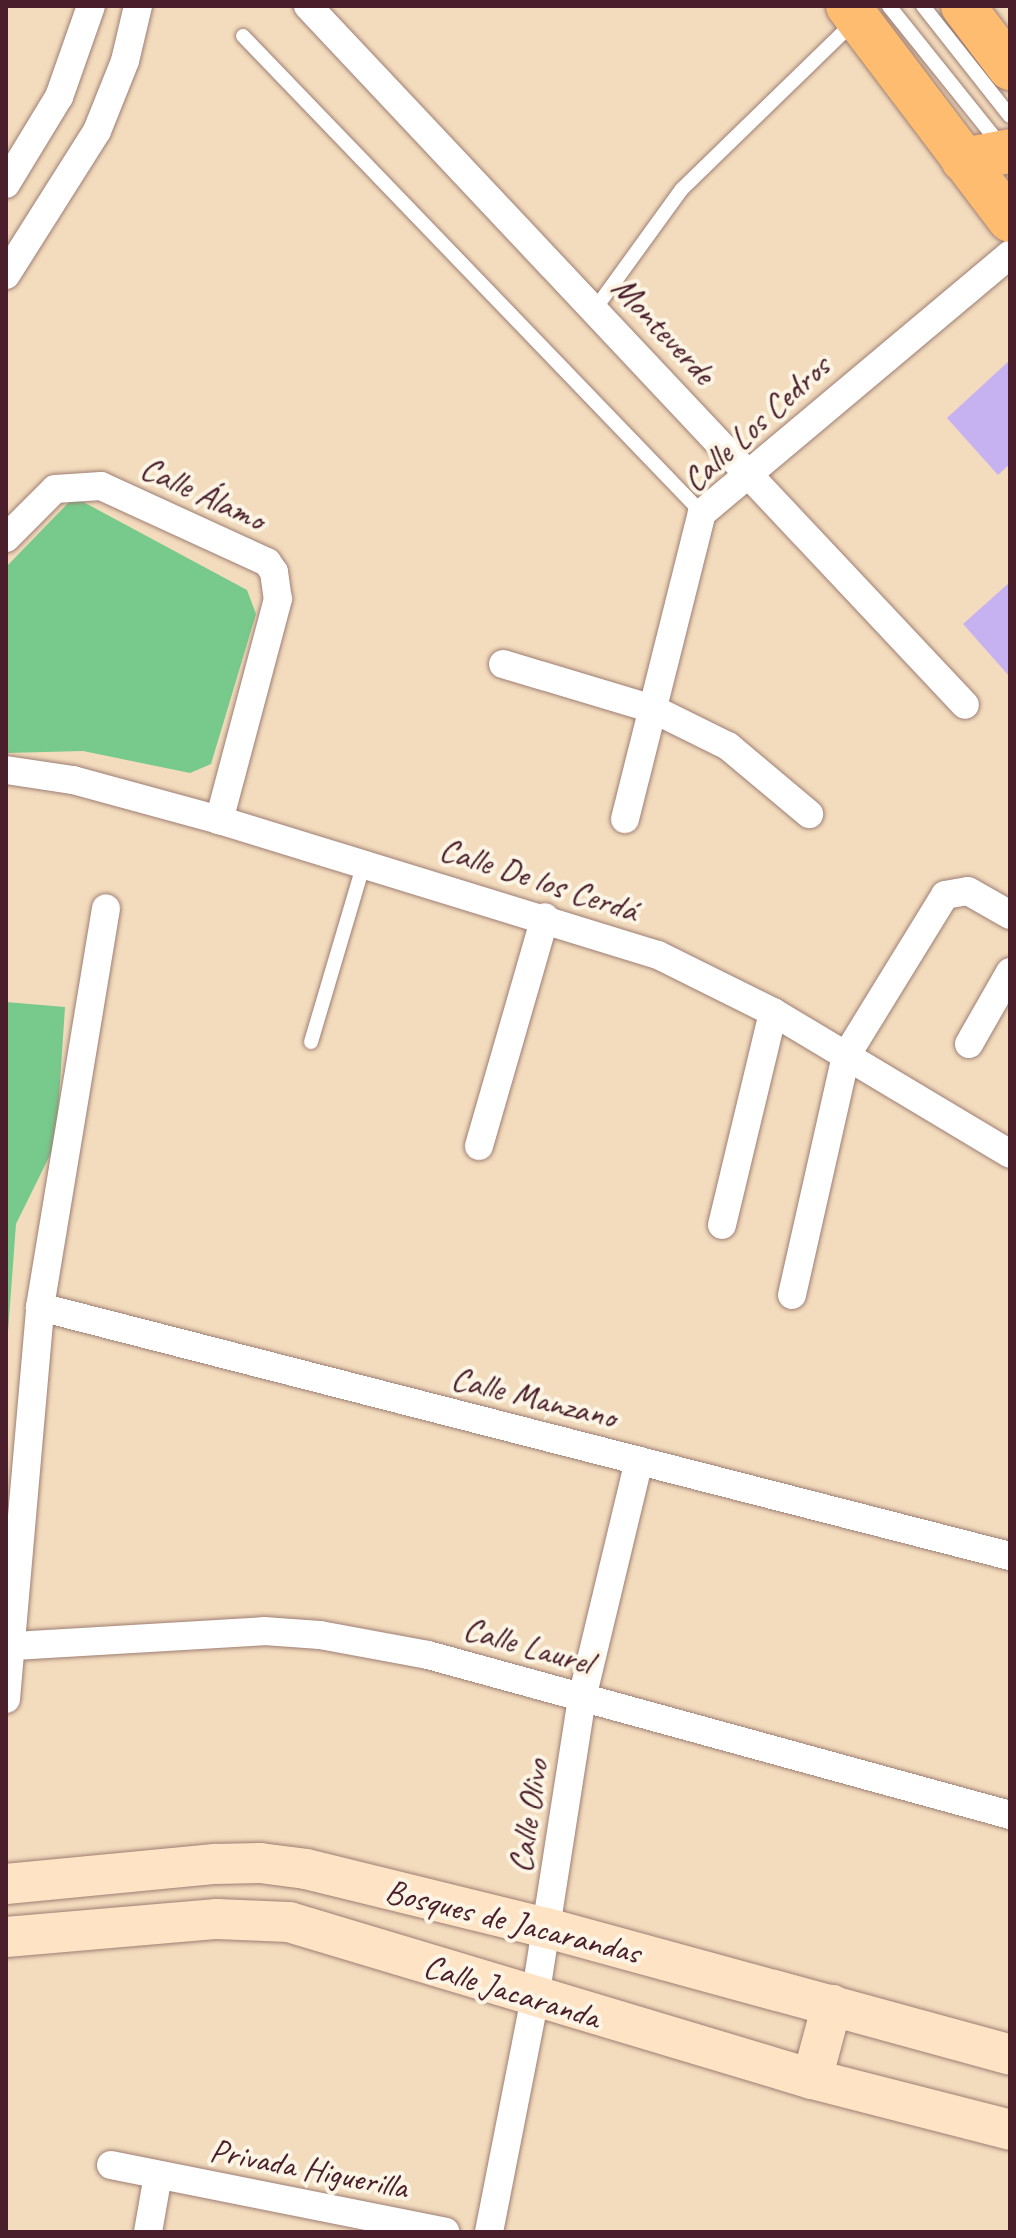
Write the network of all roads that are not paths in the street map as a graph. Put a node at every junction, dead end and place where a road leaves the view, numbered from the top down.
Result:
1 (91, 6) edge
2 (138, 6) edge
3 (308, 6) edge
4 (923, 6) edge
5 (963, 6) edge
6 (865, 10) edge
7 (243, 36) dead end
8 (1010, 68) edge
9 (1009, 144) edge
10 (963, 160) junction
11 (6, 184) edge
12 (1010, 220) edge
13 (1010, 255) edge
14 (6, 275) edge
15 (595, 309) junction
16 (747, 470) junction
17 (702, 513) junction
18 (6, 538) edge
19 (503, 664) dead end
20 (965, 705) dead end
21 (653, 709) junction
22 (6, 770) edge
23 (809, 814) dead end
24 (625, 819) dead end
25 (219, 820) junction
26 (365, 863) junction
27 (106, 908) dead end
28 (1010, 915) edge
29 (545, 917) junction
30 (1010, 972) edge
31 (773, 1012) junction
32 (311, 1042) dead end
33 (969, 1044) dead end
34 (846, 1056) junction
35 (479, 1146) dead end
36 (1010, 1154) edge
37 (722, 1225) dead end
38 (792, 1295) dead end
39 (40, 1307) junction
40 (639, 1461) junction
41 (1010, 1556) edge
42 (14, 1646) junction
43 (582, 1698) junction
44 (6, 1699) edge
45 (1010, 1815) edge
46 (6, 1884) edge
47 (547, 1928) junction
48 (6, 1937) edge
49 (535, 1998) junction
50 (832, 2005) junction
51 (1010, 2055) edge
52 (812, 2079) junction
53 (1010, 2130) edge
54 (111, 2165) dead end
55 (158, 2175) junction
56 (148, 2232) edge
57 (445, 2232) edge
58 (489, 2232) edge

1 - 11 street
2 - 14 street
3 - 15 street, Monteverde
4 - 9 lane
5 - 8 main road
6 - 9 lane
6 - 10 main road
6 - 15 lane
7 - 17 lane
9 - 10 main road
10 - 12 main road
13 - 16 street, Calle Los Cedros
15 - 16 street, Monteverde
16 - 17 street, Calle Los Cedros
16 - 20 street, Monteverde
17 - 21 street, Calle Los Cedros
18 - 25 street, Calle Álamo
19 - 21 street
21 - 23 street
21 - 24 street, Calle Los Cedros
22 - 25 street, Calle De los Cerdá
25 - 26 street, Calle De los Cerdá
26 - 29 street, Calle De los Cerdá
26 - 32 lane
27 - 39 street
28 - 34 street
29 - 31 street, Calle De los Cerdá
29 - 35 street
30 - 33 street
31 - 34 street, Calle De los Cerdá
31 - 37 street
34 - 36 street, Calle De los Cerdá
34 - 38 street
39 - 40 street, Calle Manzano
39 - 42 street
40 - 41 street, Calle Manzano
40 - 43 street, Calle Olivo
42 - 43 street, Calle Laurel
42 - 44 street
43 - 45 street, Calle Laurel
43 - 47 street, Calle Olivo
46 - 47 street, Bosques de Jacarandas
47 - 49 street, Calle Olivo
47 - 50 street, Bosques de Jacarandas
48 - 49 street, Calle Jacaranda
49 - 52 street, Calle Jacaranda
49 - 58 street, Calle Olivo
50 - 51 street, Bosques de Jacarandas
50 - 52 street
52 - 53 street, Calle Jacaranda
54 - 55 street, Privada Higuerilla
55 - 56 street, Privada Higuerilla
55 - 57 street, Privada Higuerilla

